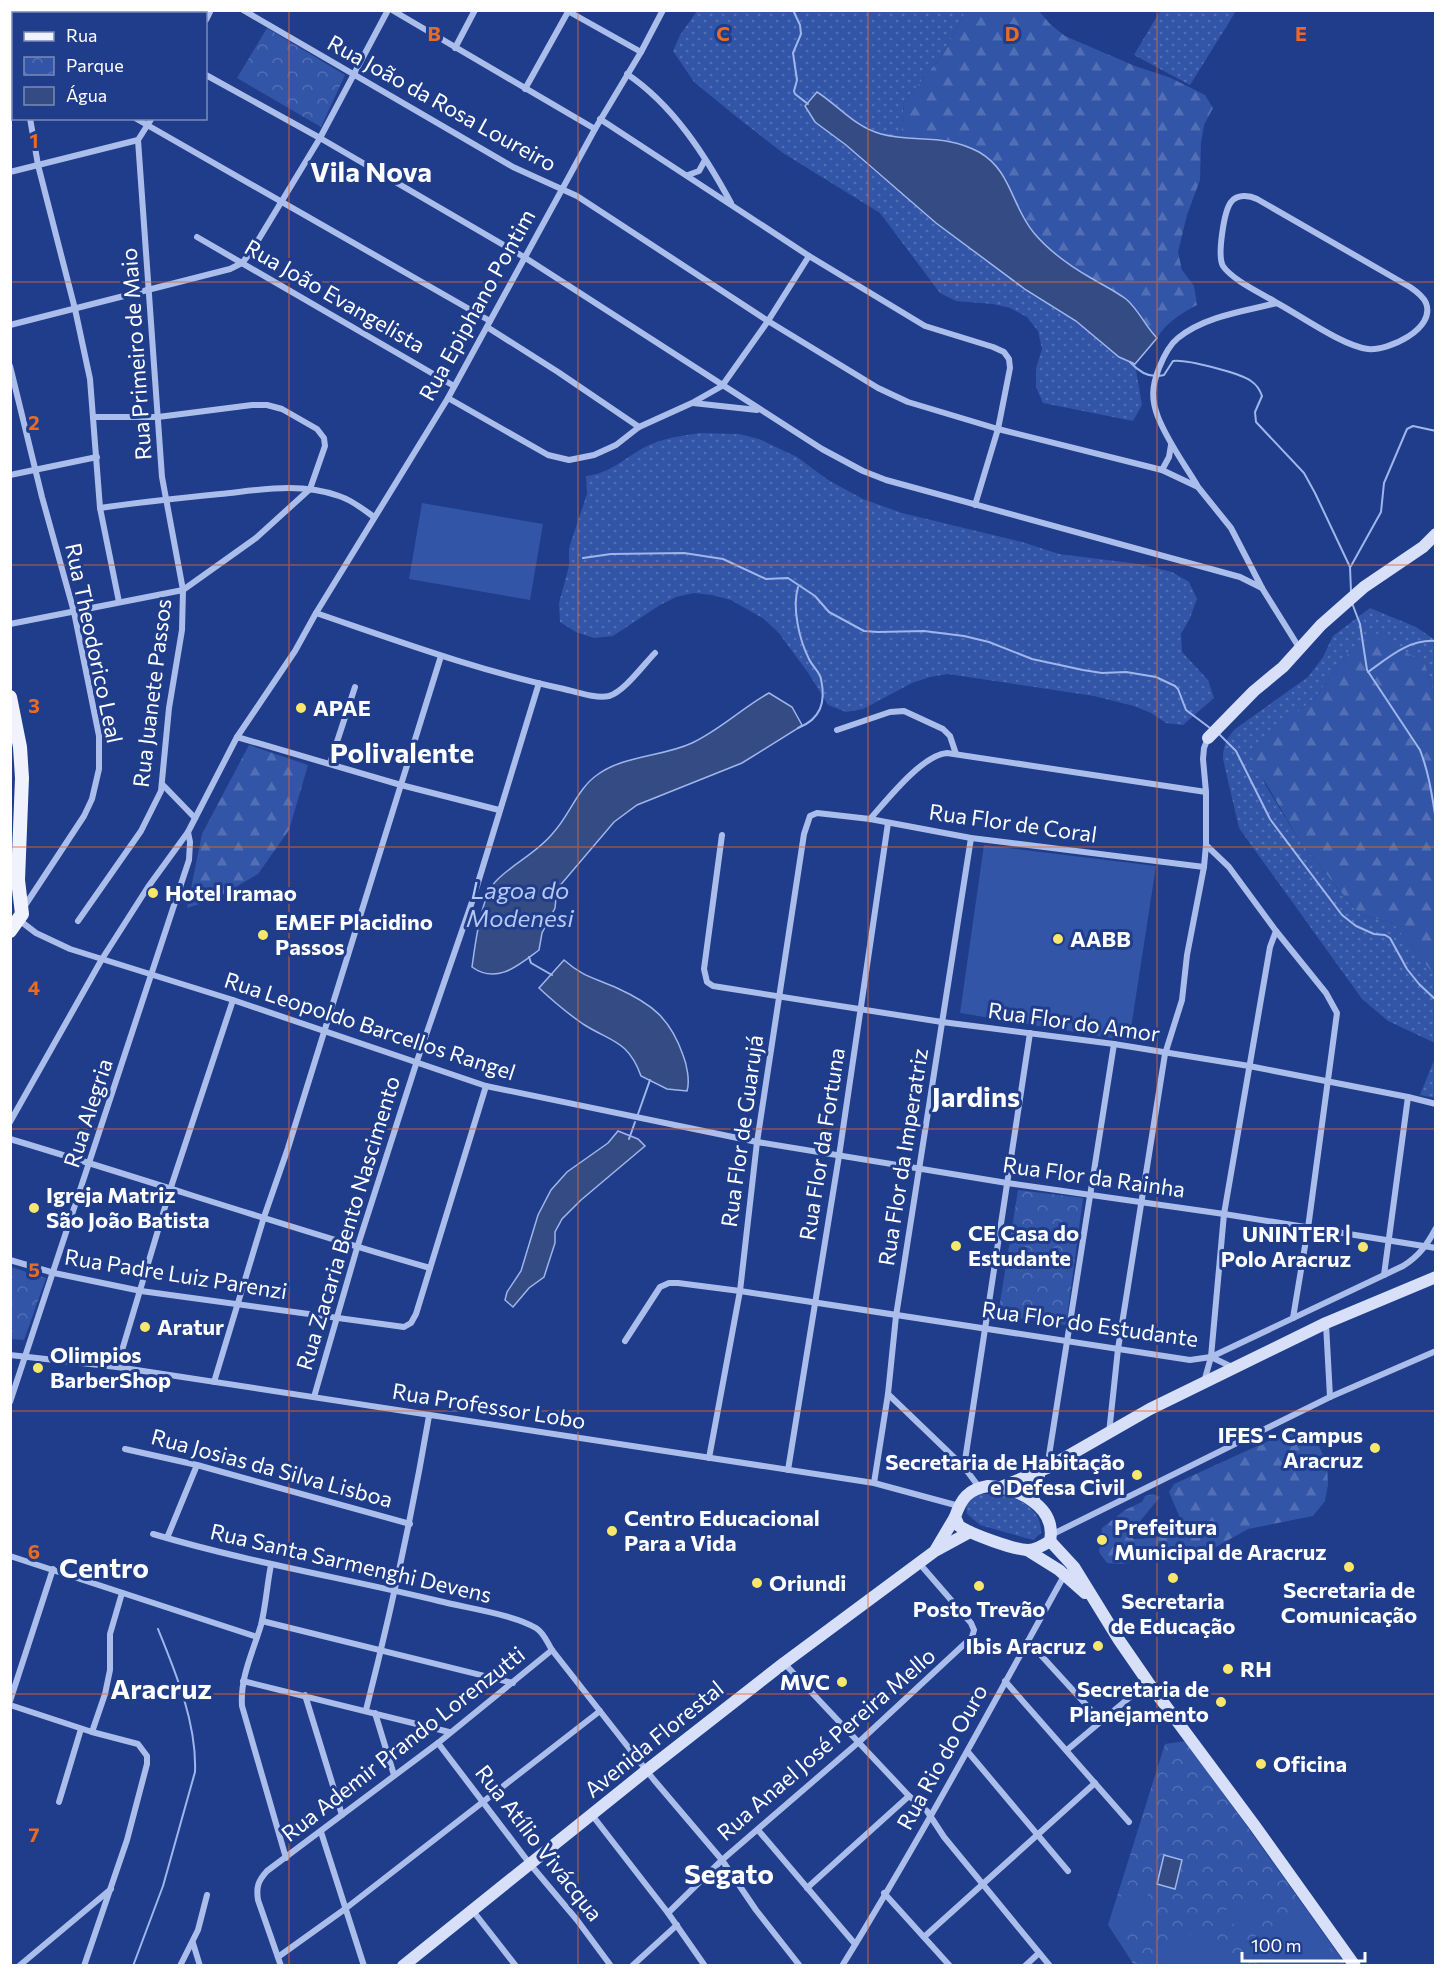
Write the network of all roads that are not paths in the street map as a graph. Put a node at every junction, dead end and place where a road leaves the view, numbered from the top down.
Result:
1 (97, 10) edge
2 (243, 10) edge
3 (390, 10) edge
4 (475, 10) edge
5 (663, 10) edge
6 (568, 11) edge
7 (104, 12) edge
8 (455, 48) junction
9 (641, 52) junction
10 (627, 74) junction
11 (354, 75) junction
12 (207, 76) edge
13 (525, 89) junction
14 (600, 119) junction
15 (30, 120) edge
16 (138, 120) edge
17 (151, 120) edge
18 (147, 126) junction
19 (594, 129) junction
20 (320, 138) junction
21 (138, 140) junction
22 (705, 160) junction
23 (38, 165) junction
24 (10, 172) edge
25 (688, 176) junction
26 (561, 189) junction
27 (281, 203) junction
28 (731, 203) junction
29 (197, 237) dead end
30 (809, 255) junction
31 (524, 257) junction
32 (242, 263) junction
33 (150, 290) junction
34 (1277, 303) junction
35 (75, 309) junction
36 (768, 321) junction
37 (489, 324) junction
38 (10, 325) edge
39 (10, 366) edge
40 (454, 386) junction
41 (722, 386) junction
42 (448, 398) junction
43 (692, 403) junction
44 (761, 410) junction
45 (94, 417) junction
46 (158, 417) junction
47 (639, 427) junction
48 (998, 429) junction
49 (1171, 445) junction
50 (97, 457) junction
51 (35, 470) junction
52 (1162, 470) junction
53 (10, 475) edge
54 (1198, 487) junction
55 (310, 489) junction
56 (165, 499) junction
57 (975, 506) junction
58 (100, 508) junction
59 (374, 517) junction
60 (1436, 534) edge
61 (1262, 588) junction
62 (183, 590) junction
63 (119, 602) junction
64 (74, 612) junction
65 (316, 613) junction
66 (10, 624) edge
67 (1300, 649) junction
68 (655, 653) dead end
69 (441, 656) junction
70 (539, 683) junction
71 (356, 687) dead end
72 (10, 697) edge
73 (837, 730) dead end
74 (237, 737) junction
75 (1208, 738) joint
76 (957, 754) junction
77 (330, 763) junction
78 (401, 784) junction
79 (163, 785) junction
80 (1206, 792) junction
81 (499, 810) junction
82 (817, 813) joint
83 (195, 818) junction
84 (870, 819) junction
85 (888, 823) junction
86 (188, 832) junction
87 (722, 835) dead end
88 (971, 838) junction
89 (1206, 845) junction
90 (1204, 867) junction
91 (16, 915) edge
92 (78, 921) dead end
93 (1276, 931) junction
94 (102, 959) junction
95 (151, 975) junction
96 (779, 998) junction
97 (233, 1000) junction
98 (862, 1008) junction
99 (942, 1022) junction
100 (324, 1031) junction
101 (1030, 1033) junction
102 (1114, 1044) junction
103 (1165, 1054) junction
104 (417, 1061) junction
105 (1249, 1066) junction
106 (1328, 1080) junction
107 (486, 1086) junction
108 (1408, 1096) junction
109 (1436, 1104) edge
110 (10, 1122) edge
111 (10, 1138) edge
112 (757, 1142) junction
113 (839, 1156) junction
114 (91, 1162) junction
115 (919, 1168) junction
116 (1007, 1183) junction
117 (171, 1187) junction
118 (1091, 1195) junction
119 (1142, 1202) junction
120 (1224, 1214) junction
121 (264, 1217) junction
122 (1308, 1228) junction
123 (1436, 1228) edge
124 (1390, 1241) junction
125 (1425, 1247) junction
126 (357, 1248) junction
127 (1436, 1248) edge
128 (10, 1260) edge
129 (430, 1268) junction
130 (54, 1273) junction
131 (1384, 1275) junction
132 (1436, 1277) edge
133 (141, 1291) junction
134 (740, 1291) junction
135 (238, 1303) junction
136 (815, 1303) junction
137 (896, 1316) junction
138 (336, 1318) junction
139 (1293, 1318) junction
140 (1326, 1323) junction
141 (984, 1329) junction
142 (625, 1341) dead end
143 (1068, 1342) junction
144 (1118, 1349) junction
145 (1436, 1351) edge
146 (10, 1355) edge
147 (24, 1357) junction
148 (1211, 1357) junction
149 (117, 1367) junction
150 (1236, 1368) junction
151 (214, 1382) junction
152 (1204, 1382) junction
153 (888, 1394) junction
154 (314, 1396) junction
155 (1330, 1397) junction
156 (10, 1402) edge
157 (429, 1416) junction
158 (1109, 1434) junction
159 (125, 1449) dead end
160 (710, 1458) junction
161 (197, 1466) junction
162 (964, 1467) junction
163 (1044, 1469) junction
164 (788, 1470) junction
165 (874, 1483) junction
166 (979, 1487) junction
167 (1001, 1487) junction
168 (1034, 1501) junction
169 (957, 1511) junction
170 (410, 1524) junction
171 (970, 1532) junction
172 (153, 1534) dead end
173 (167, 1538) junction
174 (1050, 1538) junction
175 (1027, 1550) junction
176 (935, 1551) junction
177 (10, 1556) edge
178 (918, 1563) junction
179 (271, 1564) junction
180 (53, 1569) junction
181 (1069, 1571) junction
182 (396, 1591) junction
183 (123, 1593) junction
184 (261, 1621) junction
185 (540, 1631) joint
186 (257, 1637) junction
187 (1028, 1641) junction
188 (381, 1650) junction
189 (552, 1650) junction
190 (784, 1663) junction
191 (243, 1681) junction
192 (1005, 1681) junction
193 (1148, 1682) junction
194 (513, 1683) junction
195 (305, 1695) junction
196 (10, 1703) edge
197 (366, 1710) junction
198 (600, 1711) junction
199 (375, 1713) junction
200 (1101, 1721) junction
201 (81, 1729) junction
202 (92, 1732) junction
203 (449, 1732) junction
204 (860, 1741) junction
205 (438, 1743) junction
206 (1067, 1750) junction
207 (968, 1752) junction
208 (647, 1770) junction
209 (394, 1775) junction
210 (1095, 1783) junction
211 (909, 1796) junction
212 (59, 1802) dead end
213 (483, 1802) junction
214 (342, 1815) junction
215 (592, 1815) junction
216 (930, 1816) junction
217 (1129, 1822) dead end
218 (758, 1830) junction
219 (321, 1832) junction
220 (1036, 1836) junction
221 (286, 1858) junction
222 (722, 1860) junction
223 (530, 1864) junction
224 (1068, 1871) dead end
225 (982, 1884) junction
226 (111, 1888) junction
227 (807, 1888) junction
228 (884, 1893) junction
229 (207, 1895) dead end
230 (345, 1909) junction
231 (473, 1911) junction
232 (668, 1913) junction
233 (676, 1925) junction
234 (924, 1937) junction
235 (193, 1943) junction
236 (855, 1944) junction
237 (1039, 1953) junction
238 (278, 1957) junction
239 (409, 1964) edge
240 (19, 1965) edge
241 (84, 1965) edge
242 (180, 1965) edge
243 (200, 1965) edge
244 (281, 1965) edge
245 (364, 1965) edge
246 (516, 1965) edge
247 (611, 1965) edge
248 (632, 1965) edge
249 (705, 1965) edge
250 (800, 1965) edge
251 (842, 1965) edge
252 (950, 1965) edge
253 (1025, 1965) edge
254 (1050, 1965) edge
255 (1355, 1965) edge

1 - 7 street
2 - 11 street, Rua João da Rosa Loureiro
3 - 8 street
3 - 11 street
4 - 8 street
5 - 9 street, Rua Epiphano Pontim
6 - 9 street
6 - 13 street
8 - 13 street
9 - 10 street, Rua Epiphano Pontim
10 - 14 street, Rua Epiphano Pontim
10 - 22 street
11 - 20 street
11 - 26 street, Rua João da Rosa Loureiro
12 - 20 street
13 - 19 street
14 - 19 street, Rua Epiphano Pontim
14 - 25 street
15 - 23 street
16 - 18 street
17 - 18 street
18 - 21 street
18 - 27 street
19 - 26 street, Rua Epiphano Pontim
20 - 27 street
20 - 31 street
21 - 23 street
21 - 33 street, Rua Primeiro de Maio
22 - 25 street
22 - 28 street
23 - 24 street
23 - 35 street
25 - 28 street
26 - 31 street, Rua Epiphano Pontim
26 - 36 street, Rua João da Rosa Loureiro
27 - 32 street
27 - 37 street
28 - 30 street
29 - 32 street, Rua João Evangelista
30 - 36 street
30 - 48 street
31 - 37 street, Rua Epiphano Pontim
31 - 41 street
32 - 33 street
32 - 40 street, Rua João Evangelista
33 - 35 street
33 - 46 street, Rua Primeiro de Maio
34 - 34 street
34 - 49 street
35 - 38 street
35 - 45 street
36 - 41 street
36 - 48 street, Rua João da Rosa Loureiro
37 - 40 street, Rua Epiphano Pontim
37 - 47 street
39 - 51 street, Rua Theodorico Leal
40 - 42 street, Rua Epiphano Pontim
41 - 43 street
41 - 44 street
42 - 47 street
42 - 59 street, Rua Epiphano Pontim
43 - 44 street
43 - 47 street
44 - 57 street
45 - 46 street
45 - 50 street
46 - 55 street
46 - 56 street, Rua Primeiro de Maio
48 - 52 street, Rua João da Rosa Loureiro
48 - 57 street
49 - 52 street
49 - 54 street
50 - 51 street
50 - 58 street
51 - 53 street
51 - 64 street, Rua Theodorico Leal
52 - 54 street, Rua João da Rosa Loureiro
54 - 61 street
55 - 56 street
55 - 59 street
55 - 62 street, Rua Juanete Passos
56 - 58 street
56 - 62 street, Rua Primeiro de Maio
57 - 61 street
58 - 63 street
59 - 65 street, Rua Epiphano Pontim
60 - 67 main road
61 - 67 street
62 - 63 street, Rua Juanete Passos
62 - 79 street, Rua Juanete Passos
63 - 64 street, Rua Juanete Passos
64 - 66 street, Rua Juanete Passos
64 - 91 street, Rua Theodorico Leal
65 - 69 street
65 - 74 street, Rua Epiphano Pontim
67 - 75 main road
68 - 70 street
69 - 70 street
69 - 78 street
70 - 81 street, Rua Zacaria Bento Nascimento
71 - 77 street
72 - 91 main road
73 - 76 street
74 - 77 street
74 - 83 street, Rua Epiphano Pontim
75 - 80 street
76 - 80 street
76 - 84 street
77 - 78 street
78 - 81 street
78 - 100 street
79 - 83 street
79 - 92 street, Rua Juanete Passos
80 - 89 street
81 - 104 street, Rua Zacaria Bento Nascimento
82 - 84 street, Rua Flor de Coral
82 - 96 street, Rua Flor de Guarujá
83 - 86 street, Rua Epiphano Pontim
84 - 85 street, Rua Flor de Coral
85 - 88 street, Rua Flor de Coral
85 - 98 street, Rua Flor da Fortuna
86 - 94 street, Rua Epiphano Pontim
86 - 95 street, Rua Alegria
87 - 96 street, Rua Flor do Amor
88 - 90 street, Rua Flor de Coral
88 - 99 street, Rua Flor da Imperatriz
89 - 90 street
89 - 93 street
90 - 103 street
91 - 94 street, Rua Leopoldo Barcellos Rangel
93 - 105 street
93 - 106 street
94 - 95 street, Rua Leopoldo Barcellos Rangel
94 - 110 street, Rua Epiphano Pontim
95 - 97 street, Rua Leopoldo Barcellos Rangel
95 - 114 street, Rua Alegria
96 - 98 street, Rua Flor do Amor
96 - 112 street, Rua Flor de Guarujá
97 - 100 street, Rua Leopoldo Barcellos Rangel
97 - 117 street
98 - 99 street, Rua Flor do Amor
98 - 113 street, Rua Flor da Fortuna
99 - 101 street, Rua Flor do Amor
99 - 115 street, Rua Flor da Imperatriz
100 - 104 street, Rua Leopoldo Barcellos Rangel
100 - 121 street
101 - 102 street, Rua Flor do Amor
101 - 116 street
102 - 103 street, Rua Flor do Amor
102 - 118 street
103 - 105 street, Rua Flor do Amor
103 - 119 street
104 - 107 street, Rua Leopoldo Barcellos Rangel
104 - 126 street, Rua Zacaria Bento Nascimento
105 - 106 street, Rua Flor do Amor
105 - 120 street
106 - 108 street, Rua Flor do Amor
106 - 122 street
107 - 112 street, Rua Leopoldo Barcellos Rangel
107 - 129 street, Rua Padre Luiz Parenzi
108 - 109 street, Rua Flor do Amor
108 - 124 street
111 - 114 street
112 - 113 street, Rua Flor da Rainha
112 - 134 street, Rua Flor de Guarujá
113 - 115 street, Rua Flor da Rainha
113 - 136 street, Rua Flor da Fortuna
114 - 117 street
114 - 130 street, Rua Alegria
115 - 116 street, Rua Flor da Rainha
115 - 137 street, Rua Flor da Imperatriz
116 - 118 street, Rua Flor da Rainha
116 - 141 street
117 - 121 street
117 - 133 street
118 - 119 street, Rua Flor da Rainha
118 - 143 street
119 - 120 street, Rua Flor da Rainha
119 - 144 street
120 - 122 street, Rua Flor da Rainha
120 - 148 street
121 - 126 street
121 - 135 street
122 - 124 street, Rua Flor da Rainha
122 - 139 street
123 - 125 street, Rua Flor do Estudante
124 - 125 street, Rua Flor da Rainha
124 - 131 street
125 - 127 street, Rua Flor da Rainha
125 - 131 street, Rua Flor do Estudante
126 - 129 street
126 - 138 street, Rua Zacaria Bento Nascimento
128 - 130 street, Rua Padre Luiz Parenzi
129 - 138 street, Rua Padre Luiz Parenzi
130 - 133 street, Rua Padre Luiz Parenzi
130 - 147 street, Rua Alegria
131 - 139 street, Rua Flor do Estudante
132 - 140 main road
133 - 135 street, Rua Padre Luiz Parenzi
133 - 149 street
134 - 136 street, Rua Flor do Estudante
134 - 142 street, Rua Flor do Estudante
134 - 160 street, Rua Flor de Guarujá
135 - 138 street, Rua Padre Luiz Parenzi
135 - 151 street
136 - 137 street, Rua Flor do Estudante
136 - 164 street, Rua Flor da Fortuna
137 - 141 street, Rua Flor do Estudante
137 - 153 street, Rua Flor da Imperatriz
138 - 154 street, Rua Zacaria Bento Nascimento
139 - 148 street, Rua Flor do Estudante
140 - 150 main road
140 - 155 street
141 - 143 street, Rua Flor do Estudante
141 - 162 street
143 - 144 street, Rua Flor do Estudante
143 - 163 street
144 - 148 street, Rua Flor do Estudante
144 - 158 street
145 - 155 street
146 - 147 street, Rua Professor Lobo
147 - 149 street, Rua Professor Lobo
147 - 156 street, Rua Alegria
148 - 150 street
148 - 152 street
149 - 151 street, Rua Professor Lobo
150 - 152 main road
151 - 154 street, Rua Professor Lobo
152 - 158 main road
153 - 162 street
153 - 165 street, Rua Flor da Imperatriz
154 - 157 street, Rua Professor Lobo
155 - 174 street
157 - 160 street, Rua Professor Lobo
157 - 170 street
158 - 163 main road
159 - 161 street, Rua Josias da Silva Lisboa
160 - 164 street, Rua Professor Lobo
161 - 170 street, Rua Josias da Silva Lisboa
161 - 173 street
162 - 166 street
163 - 167 main road
163 - 168 main road
164 - 165 street, Rua Professor Lobo
165 - 169 street, Rua Professor Lobo
166 - 167 main road
166 - 169 main road
167 - 168 main road
168 - 174 main road
169 - 171 main road
169 - 176 main road
170 - 182 street
171 - 175 main road
171 - 176 main road, Avenida Florestal
172 - 173 street, Rua Santa Sarmenghi Devens
173 - 179 street, Rua Santa Sarmenghi Devens
174 - 175 main road
174 - 181 main road
175 - 181 main road
176 - 178 main road, Avenida Florestal
177 - 180 street
178 - 190 main road, Avenida Florestal
178 - 204 street, Rua Anael José Pereira Mello
179 - 182 street, Rua Santa Sarmenghi Devens
179 - 184 street
180 - 183 street
180 - 196 street
181 - 187 street, Rua Rio do Ouro
181 - 193 main road
182 - 185 street, Rua Santa Sarmenghi Devens
182 - 188 street
183 - 186 street
183 - 202 street
184 - 186 street
184 - 188 street
185 - 189 street, Rua Ademir Prando Lorenzutti
186 - 191 street
187 - 192 street, Rua Rio do Ouro
187 - 200 street
188 - 194 street
188 - 197 street
189 - 194 street, Rua Ademir Prando Lorenzutti
189 - 198 street
190 - 204 street
190 - 208 main road, Avenida Florestal
191 - 195 street
191 - 221 street
192 - 206 street
192 - 207 street, Rua Rio do Ouro
193 - 200 street
193 - 255 main road
194 - 203 street, Rua Ademir Prando Lorenzutti
195 - 197 street
195 - 214 street
196 - 201 street
197 - 199 street
198 - 208 street
198 - 213 street
199 - 203 street
199 - 209 street
200 - 206 street
201 - 202 street
201 - 212 street
202 - 226 street
203 - 205 street, Rua Ademir Prando Lorenzutti
204 - 211 street
204 - 218 street, Rua Anael José Pereira Mello
205 - 209 street, Rua Ademir Prando Lorenzutti
205 - 213 street, Rua Atílio Vivácqua
206 - 210 street
207 - 216 street, Rua Rio do Ouro
207 - 220 street
208 - 215 main road, Avenida Florestal
208 - 222 street
209 - 214 street, Rua Ademir Prando Lorenzutti
210 - 217 street
210 - 220 street
211 - 216 street
211 - 227 street
213 - 223 street, Rua Atílio Vivácqua
213 - 230 street
214 - 219 street, Rua Ademir Prando Lorenzutti
215 - 223 main road, Avenida Florestal
215 - 232 street
216 - 225 street
216 - 228 street, Rua Rio do Ouro
218 - 222 street, Rua Anael José Pereira Mello
218 - 227 street
219 - 221 street, Rua Ademir Prando Lorenzutti
219 - 230 street
220 - 224 street
220 - 225 street
221 - 238 street, Rua Ademir Prando Lorenzutti
222 - 232 street, Rua Anael José Pereira Mello
222 - 250 street
223 - 231 main road, Avenida Florestal
223 - 247 street, Rua Atílio Vivácqua
225 - 234 street
225 - 237 street
226 - 240 street
226 - 241 street
227 - 236 street
228 - 234 street
228 - 236 street, Rua Rio do Ouro
229 - 235 street
230 - 238 street
230 - 245 street
231 - 239 main road, Avenida Florestal
231 - 246 street
232 - 233 street
233 - 248 street
233 - 249 street
234 - 252 street
235 - 242 street
235 - 243 street
236 - 251 street, Rua Rio do Ouro
237 - 253 street
237 - 254 street
238 - 244 street, Rua Ademir Prando Lorenzutti

